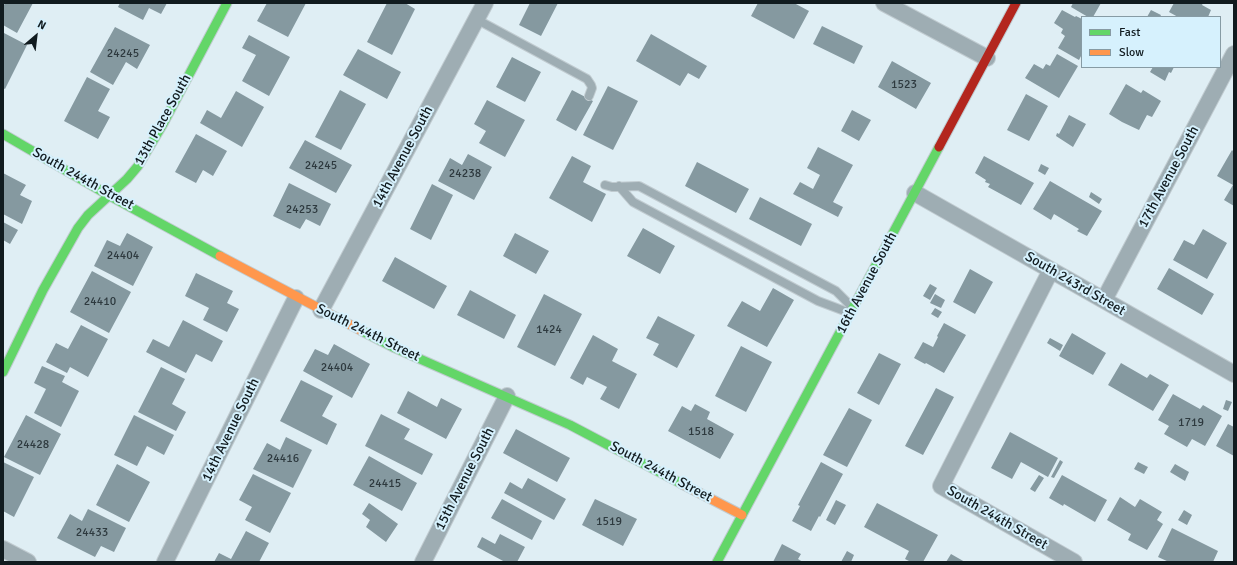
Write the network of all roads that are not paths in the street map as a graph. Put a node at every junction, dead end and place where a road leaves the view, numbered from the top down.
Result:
1 (227, 3) edge
2 (485, 3) edge
3 (884, 3) edge
4 (1016, 3) edge
5 (476, 19) junction
6 (1234, 54) edge
7 (987, 58) junction
8 (589, 96) dead end
9 (3, 134) edge
10 (605, 185) dead end
11 (619, 186) junction
12 (915, 193) junction
13 (110, 196) junction
14 (1051, 270) junction
15 (296, 298) junction
16 (1104, 300) junction
17 (321, 310) junction
18 (852, 311) junction
19 (3, 372) edge
20 (1234, 374) edge
21 (507, 396) junction
22 (742, 515) junction
23 (3, 549) edge
24 (28, 562) edge
25 (165, 562) edge
26 (423, 562) edge
27 (717, 562) edge
28 (1074, 562) edge

1 - 13 street, 13th Place South
2 - 5 street, 14th Avenue South
3 - 7 street
4 - 7 street, 16th Avenue South
5 - 8 lane
5 - 17 street, 14th Avenue South
6 - 16 street, 17th Avenue South
7 - 12 street, 16th Avenue South
9 - 13 street, South 244th Street
10 - 11 lane
11 - 18 lane
11 - 18 lane
12 - 14 street, South 243rd Street
12 - 18 street, 16th Avenue South
13 - 15 street, South 244th Street
13 - 19 street, 13th Place South
14 - 16 street, South 243rd Street
14 - 28 street, South 244th Street
15 - 17 street, South 244th Street
15 - 25 street, 14th Avenue South
16 - 20 street, South 243rd Street
17 - 21 street, South 244th Street
18 - 22 street, 16th Avenue South
21 - 22 street, South 244th Street
21 - 26 street, 15th Avenue South
22 - 27 street, 16th Avenue South
23 - 24 street

